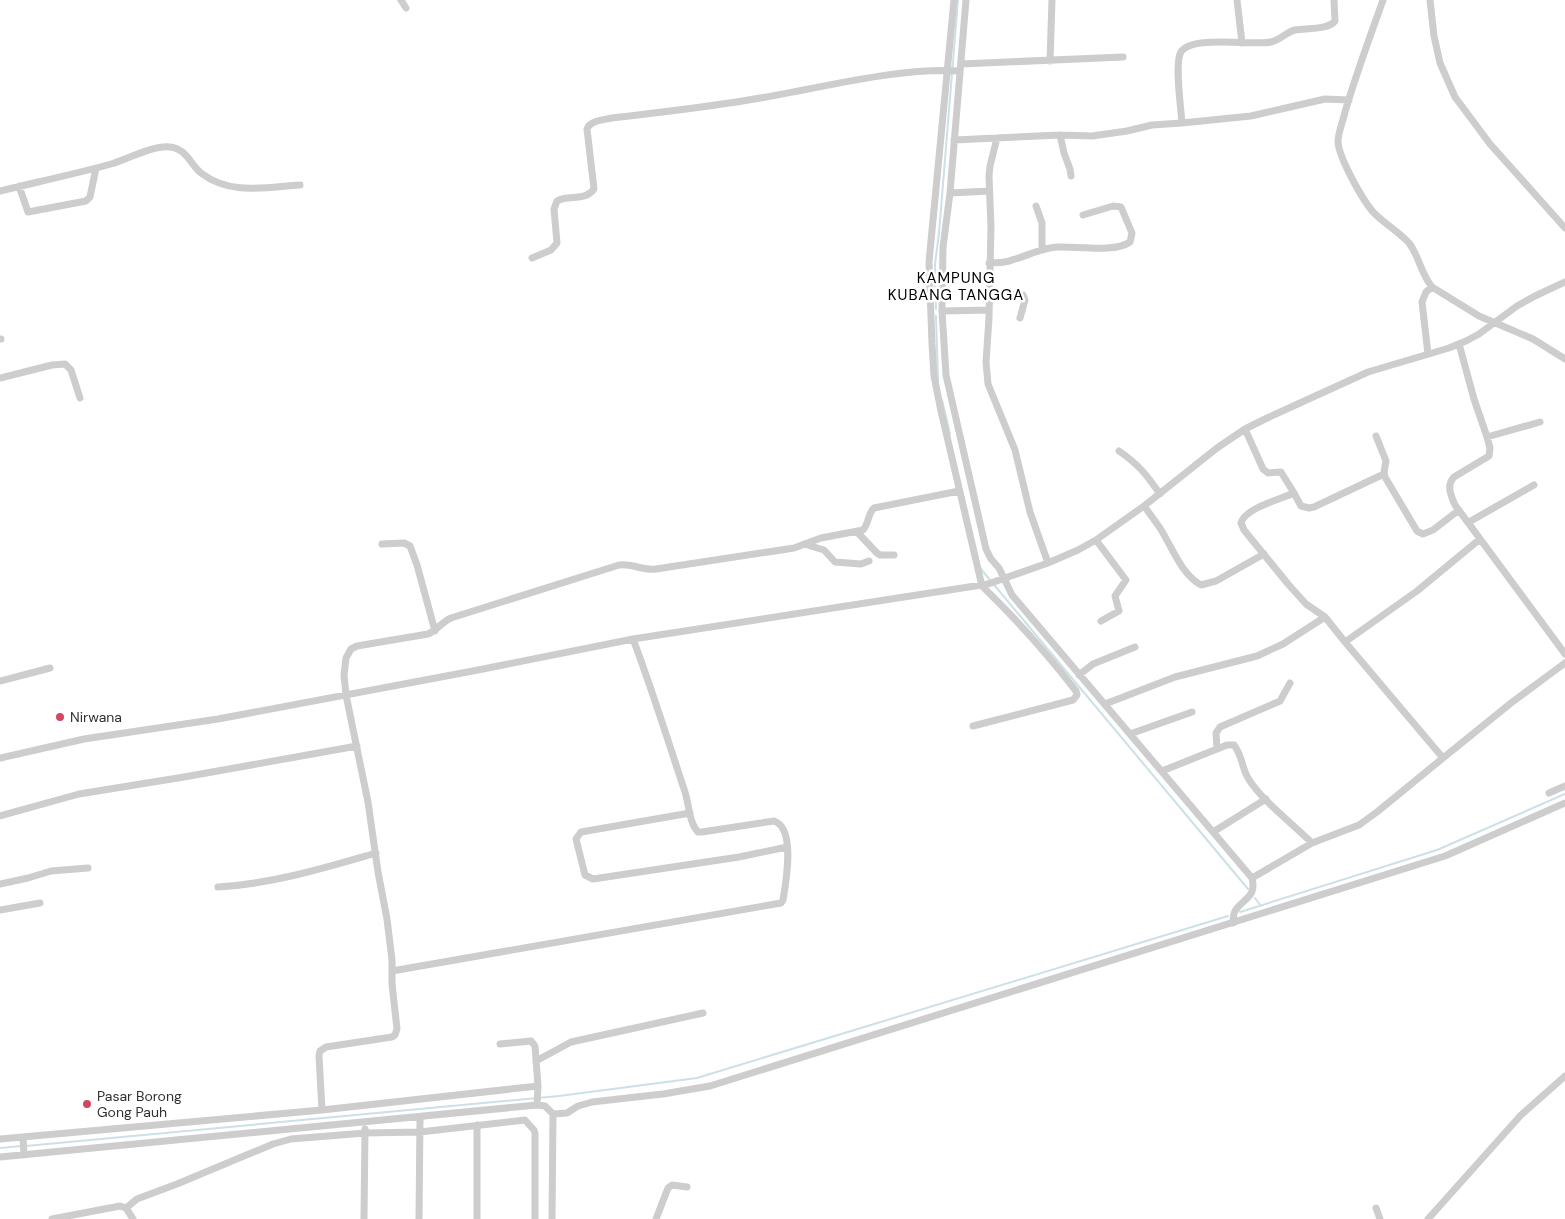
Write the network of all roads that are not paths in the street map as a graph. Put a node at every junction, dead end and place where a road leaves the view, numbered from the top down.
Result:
1 (402, 0) edge
2 (954, 0) edge
3 (966, 0) edge
4 (1052, 0) edge
5 (1238, 0) edge
6 (1334, 0) edge
7 (1383, 0) edge
8 (1430, 0) edge
9 (406, 8) dead end
10 (1242, 43) junction
11 (1123, 57) dead end
12 (1050, 61) junction
13 (955, 70) junction
14 (1349, 100) junction
15 (1182, 123) junction
16 (1060, 135) junction
17 (997, 138) junction
18 (954, 140) junction
19 (96, 168) junction
20 (1071, 176) dead end
21 (300, 185) dead end
22 (19, 186) junction
23 (0, 191) edge
24 (989, 191) junction
25 (950, 193) junction
26 (1036, 206) dead end
27 (1083, 215) dead end
28 (1565, 228) edge
29 (942, 249) junction
30 (1042, 250) junction
31 (532, 258) dead end
32 (929, 262) junction
33 (989, 264) junction
34 (1565, 282) edge
35 (1432, 287) junction
36 (990, 293) junction
37 (989, 310) junction
38 (942, 311) junction
39 (1020, 318) dead end
40 (1493, 324) junction
41 (1459, 344) junction
42 (1428, 354) junction
43 (1565, 359) edge
44 (0, 378) edge
45 (80, 398) dead end
46 (1540, 422) dead end
47 (1245, 429) junction
48 (1376, 436) dead end
49 (1487, 437) junction
50 (1119, 452) dead end
51 (1384, 474) junction
52 (1534, 484) dead end
53 (959, 491) junction
54 (1294, 493) junction
55 (1160, 494) junction
56 (1144, 506) junction
57 (1459, 510) junction
58 (1469, 522) junction
59 (857, 532) junction
60 (1480, 539) junction
61 (1096, 540) junction
62 (382, 544) dead end
63 (804, 544) junction
64 (1264, 554) junction
65 (894, 555) dead end
66 (869, 561) dead end
67 (1048, 563) junction
68 (1002, 580) junction
69 (985, 585) junction
70 (1325, 617) junction
71 (1101, 621) dead end
72 (434, 631) junction
73 (633, 639) junction
74 (1345, 642) junction
75 (1135, 647) dead end
76 (1565, 654) edge
77 (1565, 663) edge
78 (50, 668) dead end
79 (1079, 675) junction
80 (0, 681) edge
81 (1290, 683) dead end
82 (346, 695) junction
83 (1105, 704) junction
84 (1192, 712) dead end
85 (973, 726) dead end
86 (1130, 734) junction
87 (357, 746) junction
88 (1217, 749) junction
89 (0, 758) edge
90 (1443, 758) junction
91 (1162, 771) junction
92 (1565, 786) edge
93 (1549, 793) dead end
94 (1266, 799) junction
95 (1565, 803) edge
96 (690, 813) junction
97 (0, 816) edge
98 (1213, 832) junction
99 (1312, 843) junction
100 (787, 847) junction
101 (376, 853) junction
102 (88, 868) dead end
103 (1252, 878) junction
104 (0, 884) edge
105 (218, 887) dead end
106 (40, 903) dead end
107 (0, 910) edge
108 (1232, 923) junction
109 (392, 971) junction
110 (703, 1013) dead end
111 (500, 1044) dead end
112 (536, 1061) junction
113 (1565, 1076) edge
114 (538, 1089) junction
115 (537, 1103) junction
116 (322, 1110) junction
117 (553, 1114) junction
118 (420, 1118) junction
119 (365, 1123) junction
120 (477, 1125) junction
121 (420, 1132) junction
122 (365, 1133) junction
123 (23, 1138) junction
124 (0, 1139) edge
125 (24, 1154) junction
126 (0, 1158) edge
127 (687, 1186) dead end
128 (126, 1208) junction
129 (1376, 1208) dead end
130 (52, 1219) edge
131 (133, 1219) edge
132 (364, 1219) edge
133 (419, 1219) edge
134 (477, 1219) edge
135 (535, 1219) edge
136 (552, 1219) edge
137 (656, 1219) edge
138 (1380, 1219) edge
139 (1428, 1219) edge

1 - 9 street
2 - 13 street
3 - 13 street
4 - 12 street
5 - 10 street
6 - 10 street
7 - 14 street
8 - 28 street
10 - 15 street
11 - 12 street
12 - 13 street
13 - 18 street
13 - 31 street
13 - 32 street
14 - 15 street
14 - 35 street
15 - 16 street
16 - 17 street
16 - 20 street
17 - 18 street
17 - 24 street
18 - 25 street
19 - 21 street
19 - 22 street
19 - 22 street
22 - 23 street
24 - 25 street
24 - 33 street
25 - 29 street
26 - 30 street
27 - 30 street
29 - 32 street
29 - 38 street
30 - 33 street
32 - 53 street
33 - 36 street
34 - 40 street
35 - 40 street
35 - 42 street
36 - 37 street
36 - 39 street
37 - 38 street
37 - 67 street
38 - 68 street
40 - 41 street
40 - 43 street
41 - 42 street
41 - 49 street
42 - 47 street
44 - 45 street
46 - 49 street
47 - 54 street
47 - 55 street
48 - 51 street
49 - 57 street
50 - 55 street
51 - 54 street
51 - 57 street
52 - 58 street
53 - 59 street
53 - 69 street
54 - 64 street
55 - 56 street
56 - 61 street
56 - 64 street
57 - 58 street
58 - 60 street
59 - 63 street
59 - 65 street
60 - 74 street
60 - 76 street
61 - 67 street
61 - 71 street
62 - 72 street
63 - 66 street
63 - 72 street
64 - 70 street
67 - 68 street
68 - 69 street
68 - 79 street
69 - 73 street
69 - 85 street
70 - 74 street
70 - 83 street
72 - 82 street
73 - 82 street
73 - 96 street
74 - 90 street
75 - 79 street
77 - 90 street
78 - 80 street
79 - 83 street
81 - 88 street
82 - 87 street
82 - 89 street
83 - 86 street
84 - 86 street
86 - 91 street
87 - 97 street
87 - 101 street
88 - 91 street
88 - 94 street
90 - 99 street
91 - 98 street
92 - 93 street
94 - 98 street
94 - 99 street
95 - 108 street
96 - 100 street
96 - 100 street
98 - 103 street
99 - 103 street
100 - 109 street
101 - 105 street
101 - 109 street
102 - 104 street
103 - 108 street
106 - 107 street
108 - 117 street
109 - 116 street
110 - 112 street
111 - 112 street
112 - 114 street
113 - 139 street
114 - 115 street
114 - 116 street
115 - 117 street
115 - 118 street
116 - 123 street
117 - 136 street
118 - 119 street
118 - 121 street
119 - 122 street
119 - 125 street
120 - 121 street
120 - 134 street
120 - 135 street
121 - 122 street
121 - 133 street
122 - 128 street
122 - 132 street
123 - 124 street
123 - 125 street
125 - 126 street
127 - 137 street
128 - 130 street
128 - 131 street
129 - 138 street

